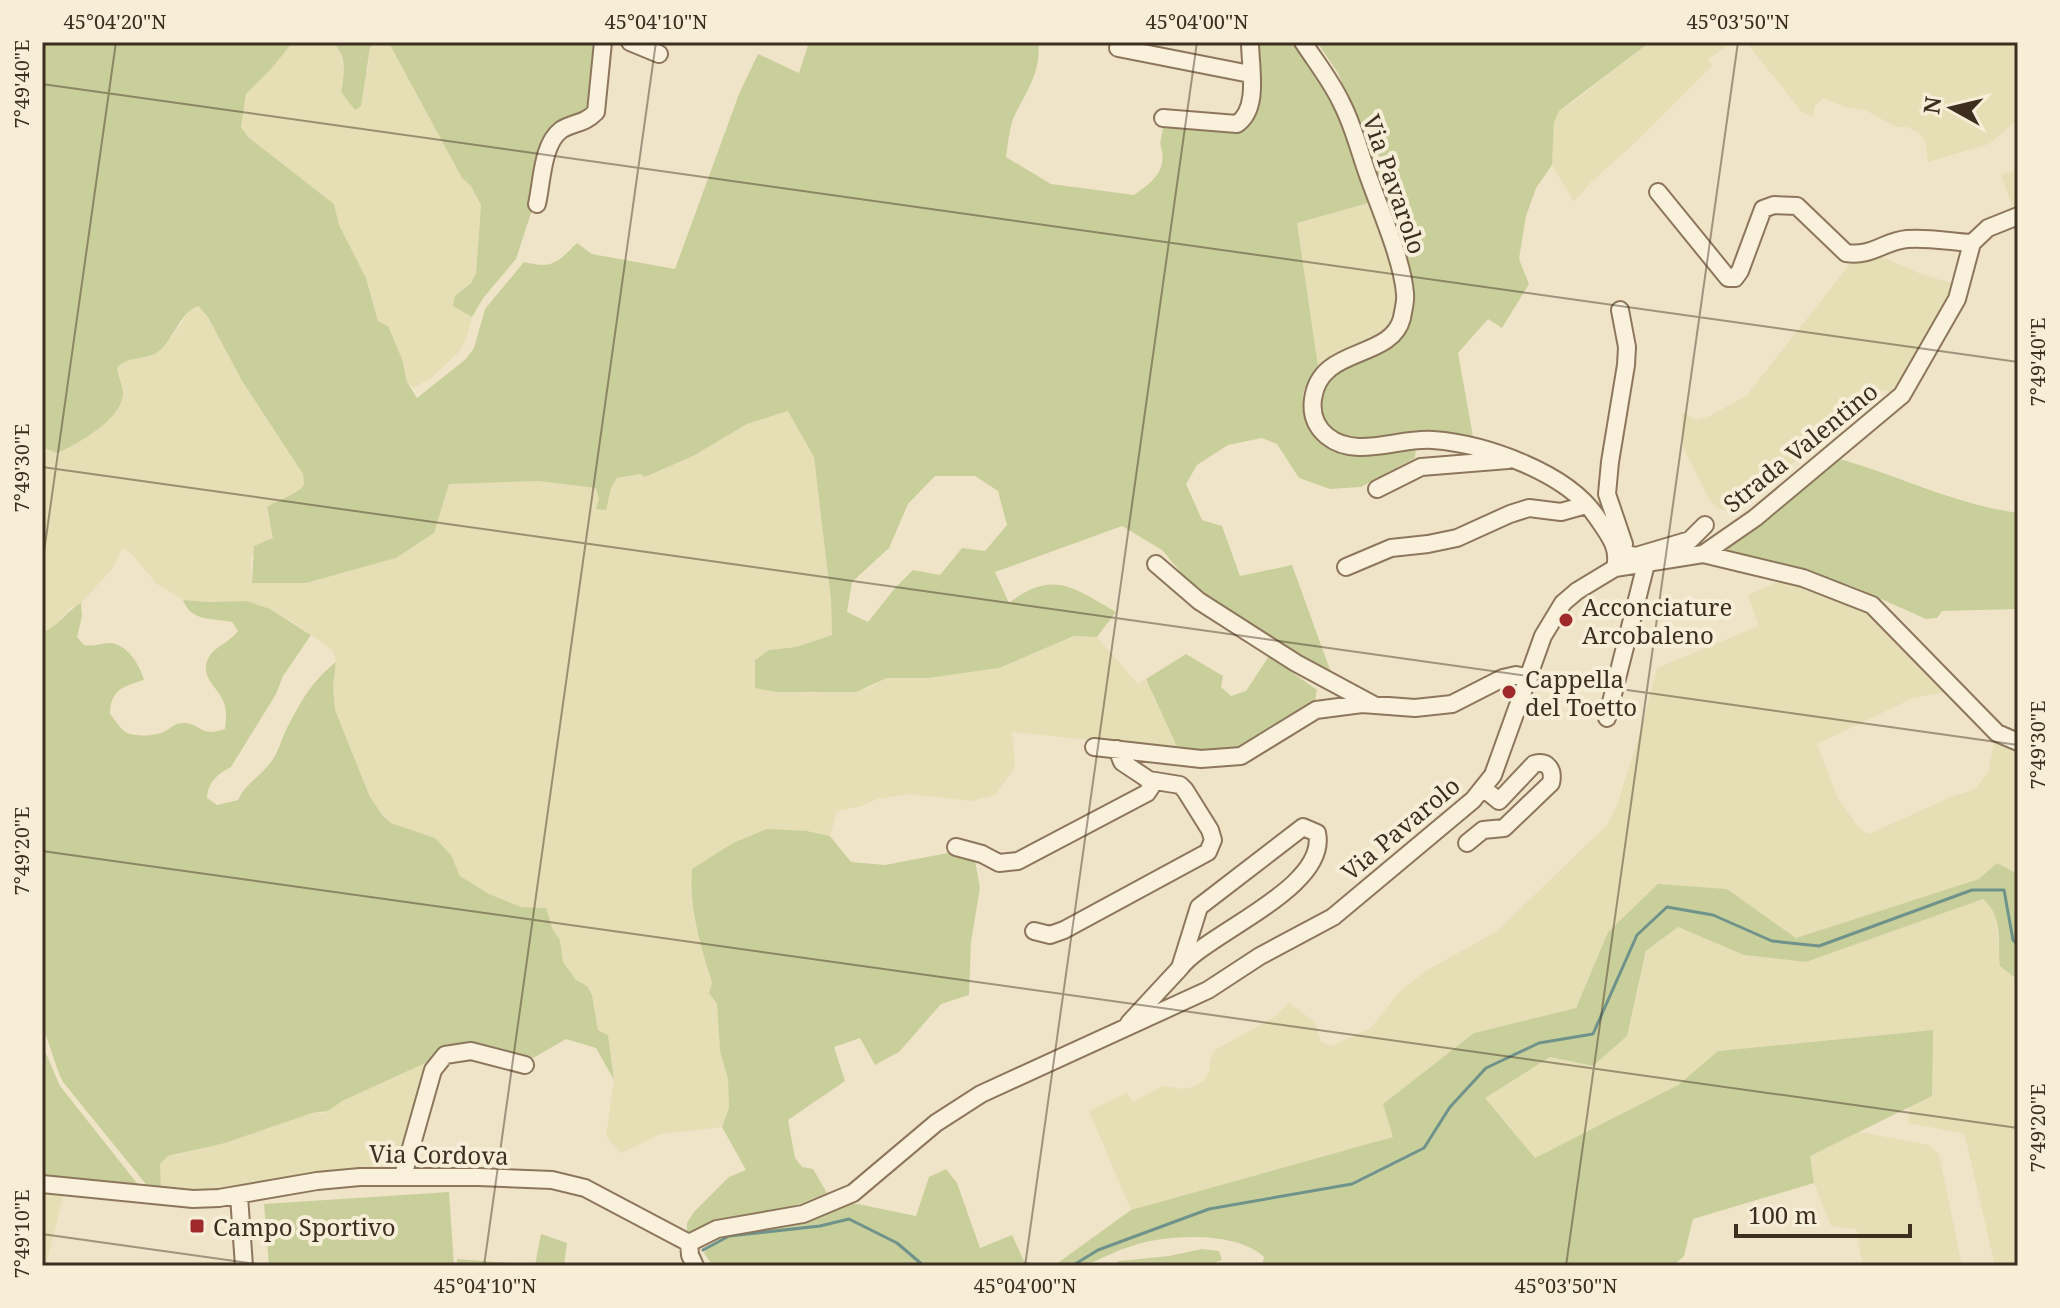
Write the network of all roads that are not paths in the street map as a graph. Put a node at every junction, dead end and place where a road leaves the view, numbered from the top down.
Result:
1 (603, 42) edge
2 (630, 42) edge
3 (1250, 42) edge
4 (1303, 42) edge
5 (1118, 48) dead end
6 (659, 54) dead end
7 (1250, 74) junction
8 (1163, 118) dead end
9 (1658, 192) dead end
10 (537, 204) dead end
11 (2018, 216) edge
12 (1972, 243) junction
13 (1620, 310) dead end
14 (1514, 460) junction
15 (1377, 489) dead end
16 (1586, 505) junction
17 (1705, 525) dead end
18 (1703, 554) junction
19 (1618, 558) junction
20 (1156, 564) dead end
21 (1646, 564) junction
22 (1346, 567) dead end
23 (1529, 678) junction
24 (1375, 706) junction
25 (1607, 718) dead end
26 (2018, 742) edge
27 (1094, 747) dead end
28 (1117, 749) junction
29 (1149, 780) junction
30 (1483, 788) junction
31 (1467, 843) dead end
32 (956, 847) dead end
33 (1034, 931) dead end
34 (1180, 968) junction
35 (1125, 1028) junction
36 (525, 1065) dead end
37 (403, 1176) junction
38 (42, 1184) edge
39 (240, 1204) junction
40 (689, 1243) junction
41 (244, 1266) edge
42 (695, 1266) edge

1 - 10 street
2 - 6 street
3 - 7 street
4 - 14 street, Via Pavarolo
5 - 7 street
7 - 8 street
9 - 12 street
11 - 12 street
12 - 18 street, Strada Valentino
13 - 19 street
14 - 15 street
14 - 16 street, Via Pavarolo
16 - 19 street, Via Pavarolo
16 - 22 street
17 - 19 street
18 - 21 street
18 - 26 street
19 - 21 street
19 - 23 street, Via Pavarolo
20 - 24 street
21 - 25 street
23 - 24 street
23 - 30 street, Via Pavarolo
24 - 28 street
27 - 28 street
28 - 29 street
29 - 32 street
29 - 33 street
30 - 31 street
30 - 35 street, Via Pavarolo
34 - 34 street
34 - 35 street
35 - 40 street, Via Pavarolo
36 - 37 street
37 - 39 street, Via Cordova
37 - 40 street, Via Cordova
38 - 39 street, Via Cordova
39 - 41 street
40 - 42 street

